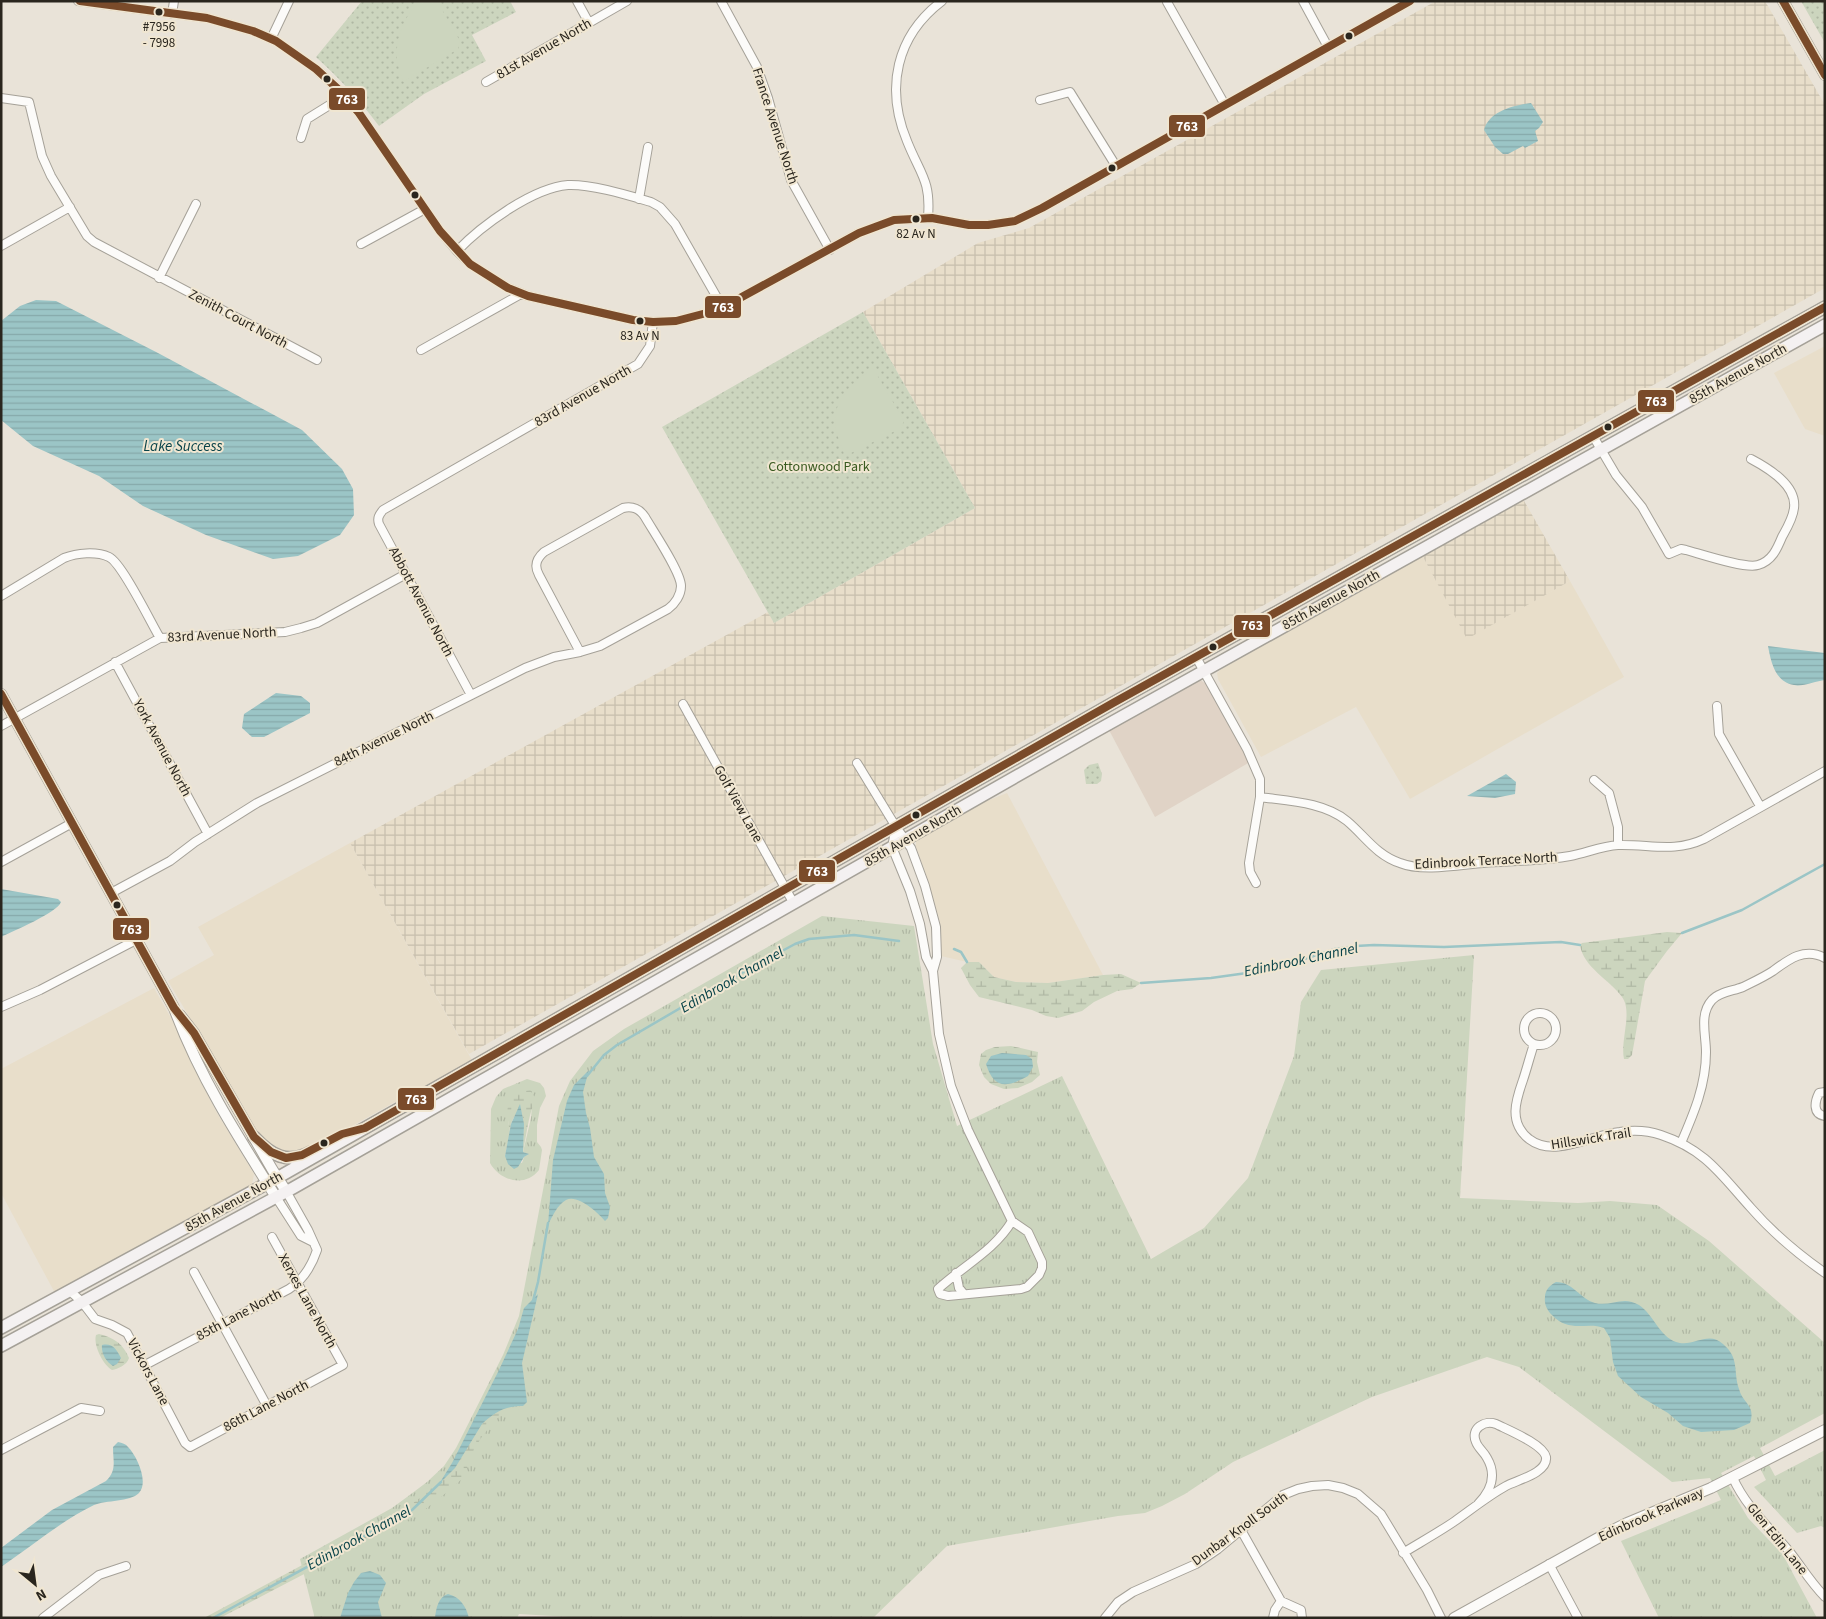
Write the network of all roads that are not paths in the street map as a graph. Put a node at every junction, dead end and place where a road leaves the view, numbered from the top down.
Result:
1 (78, 1) edge
2 (174, 1) edge
3 (289, 1) edge
4 (577, 1) edge
5 (627, 1) edge
6 (721, 1) edge
7 (942, 1) edge
8 (1303, 1) edge
9 (1410, 1) edge
10 (1783, 1) edge
11 (1166, 2) edge
12 (172, 14) junction
13 (589, 23) junction
14 (271, 39) junction
15 (1328, 47) junction
16 (1825, 75) edge
17 (486, 82) dead end
18 (344, 96) junction
19 (1, 98) edge
20 (1040, 100) dead end
21 (1225, 105) junction
22 (301, 138) dead end
23 (648, 147) dead end
24 (1116, 166) junction
25 (639, 199) junction
26 (196, 204) dead end
27 (70, 207) junction
28 (425, 209) junction
29 (928, 217) junction
30 (361, 244) dead end
31 (1, 246) edge
32 (830, 250) junction
33 (457, 251) junction
34 (159, 278) junction
35 (521, 294) junction
36 (1825, 307) edge
37 (723, 308) junction
38 (653, 322) junction
39 (1825, 325) edge
40 (1825, 331) edge
41 (1809, 334) junction
42 (421, 350) dead end
43 (317, 360) dead end
44 (1593, 436) junction
45 (1601, 450) junction
46 (1751, 458) dead end
47 (384, 510) joint
48 (406, 574) junction
49 (1, 596) edge
50 (160, 638) junction
51 (580, 652) junction
52 (1196, 657) junction
53 (115, 662) junction
54 (1204, 671) junction
55 (1, 694) edge
56 (472, 695) junction
57 (683, 704) dead end
58 (1717, 706) dead end
59 (15, 719) junction
60 (1, 726) edge
61 (857, 763) dead end
62 (1825, 771) edge
63 (1594, 780) dead end
64 (1260, 797) junction
65 (1760, 806) junction
66 (72, 824) junction
67 (896, 827) junction
68 (208, 834) junction
69 (906, 840) junction
70 (1618, 845) junction
71 (892, 847) junction
72 (1, 862) edge
73 (1256, 883) dead end
74 (925, 886) junction
75 (786, 890) junction
76 (910, 891) junction
77 (110, 893) junction
78 (794, 904) junction
79 (136, 940) junction
80 (1825, 958) edge
81 (933, 971) junction
82 (1, 1007) edge
83 (174, 1008) junction
84 (1534, 1044) junction
85 (1825, 1092) edge
86 (1825, 1116) edge
87 (365, 1128) junction
88 (254, 1137) junction
89 (1681, 1143) junction
90 (273, 1181) junction
91 (281, 1194) junction
92 (1012, 1220) junction
93 (272, 1237) dead end
94 (194, 1272) dead end
95 (956, 1273) junction
96 (1825, 1273) edge
97 (297, 1284) junction
98 (70, 1291) junction
99 (964, 1294) junction
100 (82, 1302) junction
101 (222, 1324) junction
102 (1, 1328) edge
103 (1, 1346) edge
104 (343, 1365) joint
105 (145, 1366) junction
106 (266, 1406) junction
107 (100, 1411) dead end
108 (1825, 1430) edge
109 (190, 1447) joint
110 (1, 1450) edge
111 (1733, 1478) junction
112 (1478, 1504) junction
113 (1241, 1530) junction
114 (1403, 1553) junction
115 (1550, 1564) junction
116 (126, 1566) dead end
117 (1825, 1597) edge
118 (1282, 1601) junction
119 (43, 1618) edge
120 (1105, 1618) edge
121 (1273, 1618) edge
122 (1302, 1618) edge
123 (1441, 1618) edge
124 (1454, 1618) edge
125 (1578, 1618) edge

1 - 12 street
2 - 12 street
3 - 14 street
4 - 13 street
5 - 13 street, 81st Avenue North
6 - 32 street, France Avenue North
7 - 29 street
8 - 15 street
9 - 15 street
10 - 16 street
11 - 21 street
12 - 14 street
13 - 17 street, 81st Avenue North
14 - 18 street
15 - 21 street
18 - 22 street
18 - 28 street
19 - 27 street, Zenith Court North
20 - 24 street
21 - 24 street
23 - 25 street
24 - 29 street
25 - 33 street
25 - 37 street
26 - 34 street
27 - 31 street
27 - 34 street, Zenith Court North
28 - 30 street
28 - 33 street
29 - 32 street
32 - 37 street
33 - 35 street
34 - 43 street, Zenith Court North
35 - 38 street
35 - 42 street
36 - 44 main road, 85th Avenue North
37 - 38 street
38 - 47 street, 83rd Avenue North
39 - 41 main road, 85th Avenue North
40 - 41 main road
41 - 45 main road, 85th Avenue North
44 - 45 street
44 - 52 main road, 85th Avenue North
45 - 46 street
45 - 54 main road, 85th Avenue North
47 - 48 street, Abbott Avenue North
48 - 50 street, 83rd Avenue North
48 - 56 street, Abbott Avenue North
49 - 50 street
50 - 53 street, 83rd Avenue North
51 - 51 street, 84th Avenue North
51 - 56 street, 84th Avenue North
52 - 54 street
52 - 67 main road, 85th Avenue North
53 - 59 street, 83rd Avenue North
53 - 68 street, York Avenue North
54 - 64 street
54 - 69 main road, 85th Avenue North
55 - 59 street
56 - 68 street, 84th Avenue North
57 - 75 street, Golf View Lane
58 - 65 street
59 - 60 street, 83rd Avenue North
59 - 66 street
61 - 67 street
62 - 65 street, Edinbrook Terrace North
63 - 70 street
64 - 70 street, Edinbrook Terrace North
64 - 73 street
65 - 70 street, Edinbrook Terrace North
66 - 72 street
66 - 77 street
67 - 69 street
67 - 71 street
67 - 75 main road, 85th Avenue North
68 - 77 street, 84th Avenue North
69 - 71 main road, 85th Avenue North
69 - 74 street
71 - 76 street
71 - 78 main road, 85th Avenue North
74 - 76 street
74 - 81 street
75 - 78 street, Golf View Lane
75 - 87 main road, 85th Avenue North
76 - 81 street
77 - 79 street
78 - 91 main road, 85th Avenue North
79 - 82 street
79 - 83 street
80 - 89 street
81 - 92 street
83 - 88 street
83 - 90 street
84 - 84 street
84 - 89 street, Hillswick Trail
85 - 86 street
87 - 88 main road
87 - 90 main road, 85th Avenue North
88 - 90 street
89 - 96 street, Hillswick Trail
90 - 91 street
90 - 98 main road, 85th Avenue North
91 - 97 street, 85th Lane North
91 - 100 main road, 85th Avenue North
92 - 95 street
92 - 99 street
93 - 97 street, Xerxes Lane North
94 - 101 street
95 - 99 street
95 - 99 street
97 - 101 street, 85th Lane North
97 - 104 street, Xerxes Lane North
98 - 100 street, Vickors Lane
98 - 102 main road, 85th Avenue North
100 - 103 main road, 85th Avenue North
100 - 105 street, Vickors Lane
101 - 105 street, 85th Lane North
101 - 106 street
104 - 106 street, 86th Lane North
105 - 109 street, Vickors Lane
106 - 109 street, 86th Lane North
107 - 110 street
108 - 111 street, Edinbrook Parkway
111 - 115 street, Edinbrook Parkway
111 - 117 street, Glen Edin Lane
112 - 112 street
112 - 114 street
113 - 114 street, Dunbar Knoll South
113 - 118 street
113 - 120 street, Dunbar Knoll South
114 - 123 street, Dunbar Knoll South
115 - 124 street, Edinbrook Parkway
115 - 125 street
116 - 119 street
118 - 121 street
118 - 122 street

